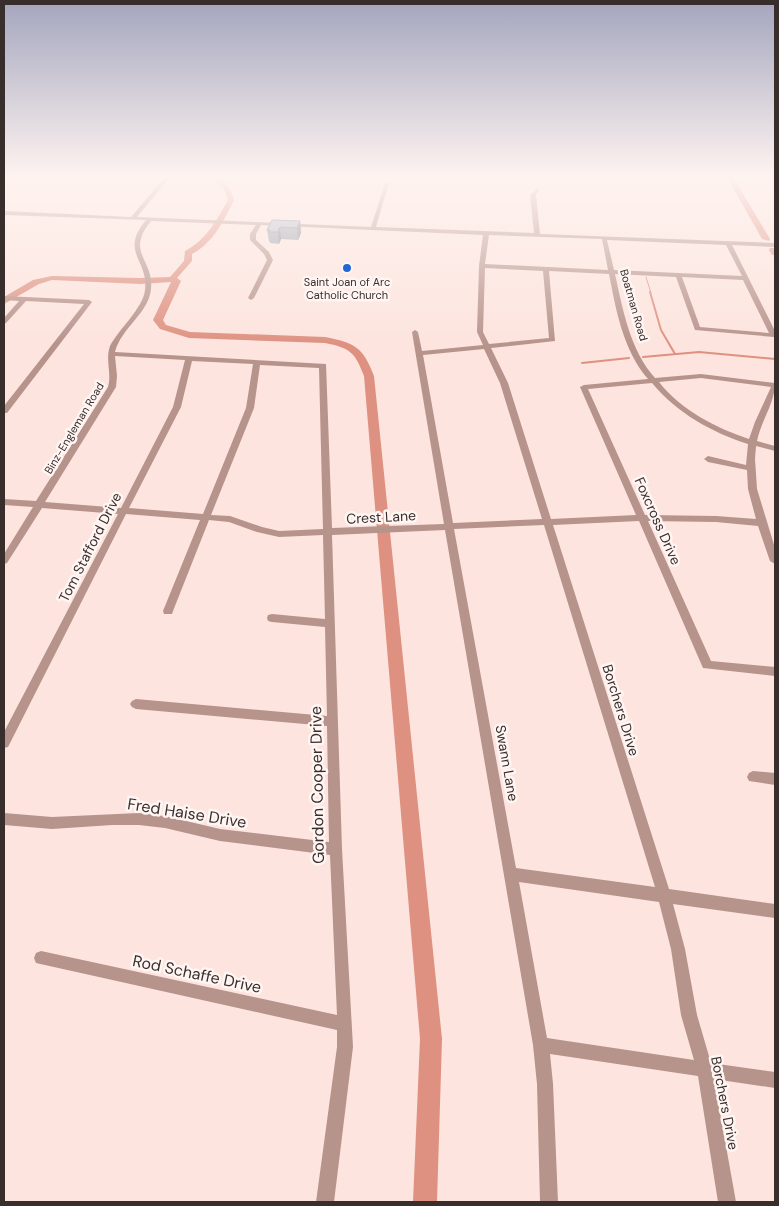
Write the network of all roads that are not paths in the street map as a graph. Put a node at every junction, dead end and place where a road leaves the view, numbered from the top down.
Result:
1 (140, 233) edge
2 (253, 233) edge
3 (486, 233) edge
4 (493, 233) edge
5 (536, 235) joint
6 (604, 238) junction
7 (728, 243) junction
8 (775, 245) edge
9 (482, 266) junction
10 (546, 269) junction
11 (612, 272) junction
12 (678, 275) junction
13 (745, 278) junction
14 (4, 298) edge
15 (251, 298) dead end
16 (22, 299) junction
17 (4, 322) edge
18 (415, 332) dead end
19 (487, 346) junction
20 (419, 353) junction
21 (111, 354) junction
22 (189, 358) junction
23 (256, 362) junction
24 (654, 380) junction
25 (775, 386) edge
26 (4, 411) edge
27 (752, 443) junction
28 (775, 449) edge
29 (708, 459) dead end
30 (750, 468) junction
31 (4, 502) edge
32 (40, 504) junction
33 (124, 511) junction
34 (207, 516) junction
35 (642, 518) junction
36 (762, 522) junction
37 (547, 523) junction
38 (450, 527) junction
39 (326, 533) junction
40 (4, 561) edge
41 (775, 561) edge
42 (168, 611) dead end
43 (272, 618) dead end
44 (330, 623) junction
45 (775, 672) edge
46 (136, 704) dead end
47 (333, 722) junction
48 (4, 744) edge
49 (754, 777) dead end
50 (775, 779) edge
51 (4, 819) edge
52 (336, 849) junction
53 (512, 874) junction
54 (664, 895) junction
55 (775, 911) edge
56 (41, 958) dead end
57 (345, 1024) junction
58 (541, 1045) junction
59 (705, 1070) junction
60 (775, 1080) edge
61 (325, 1202) edge
62 (549, 1202) edge
63 (727, 1202) edge

1 - 21 street
2 - 15 street
3 - 9 street, Borchers Drive
4 - 5 street
5 - 6 street
6 - 7 street
6 - 11 street, Boatman Road
7 - 8 street
7 - 13 street
9 - 10 street
9 - 19 street, Borchers Drive
10 - 11 street
10 - 19 street
11 - 12 street
11 - 24 street, Boatman Road
12 - 13 street
12 - 13 street
14 - 16 street
16 - 17 street
16 - 26 street
18 - 20 street, Swann Lane
19 - 20 street
19 - 37 street, Borchers Drive
20 - 38 street, Swann Lane
21 - 22 street
21 - 32 street, Binz-Engleman Road
22 - 23 street
22 - 33 street, Tom Stafford Drive
23 - 34 street
23 - 39 street, Gordon Cooper Drive
24 - 25 street
24 - 27 street, Boatman Road
24 - 35 street, Foxcross Drive
25 - 27 street
27 - 28 street, Boatman Road
27 - 30 street
29 - 30 street
30 - 36 street
31 - 32 street, Crest Lane
32 - 33 street, Crest Lane
32 - 40 street, Binz-Engleman Road
33 - 34 street, Crest Lane
33 - 48 street, Tom Stafford Drive
34 - 39 street, Crest Lane
34 - 42 street
35 - 36 street, Crest Lane
35 - 37 street, Crest Lane
35 - 45 street, Foxcross Drive
36 - 41 street
37 - 38 street, Crest Lane
37 - 54 street, Borchers Drive
38 - 39 street, Crest Lane
38 - 53 street, Swann Lane
39 - 44 street, Gordon Cooper Drive
43 - 44 street
44 - 47 street, Gordon Cooper Drive
46 - 47 street
47 - 52 street, Gordon Cooper Drive
49 - 50 street
51 - 52 street, Fred Haise Drive
52 - 57 street, Gordon Cooper Drive
53 - 54 street
53 - 58 street, Swann Lane
54 - 55 street
54 - 59 street, Borchers Drive
56 - 57 street, Rod Schaffe Drive
57 - 61 street, Gordon Cooper Drive
58 - 59 street
58 - 62 street, Swann Lane
59 - 60 street
59 - 63 street, Borchers Drive

